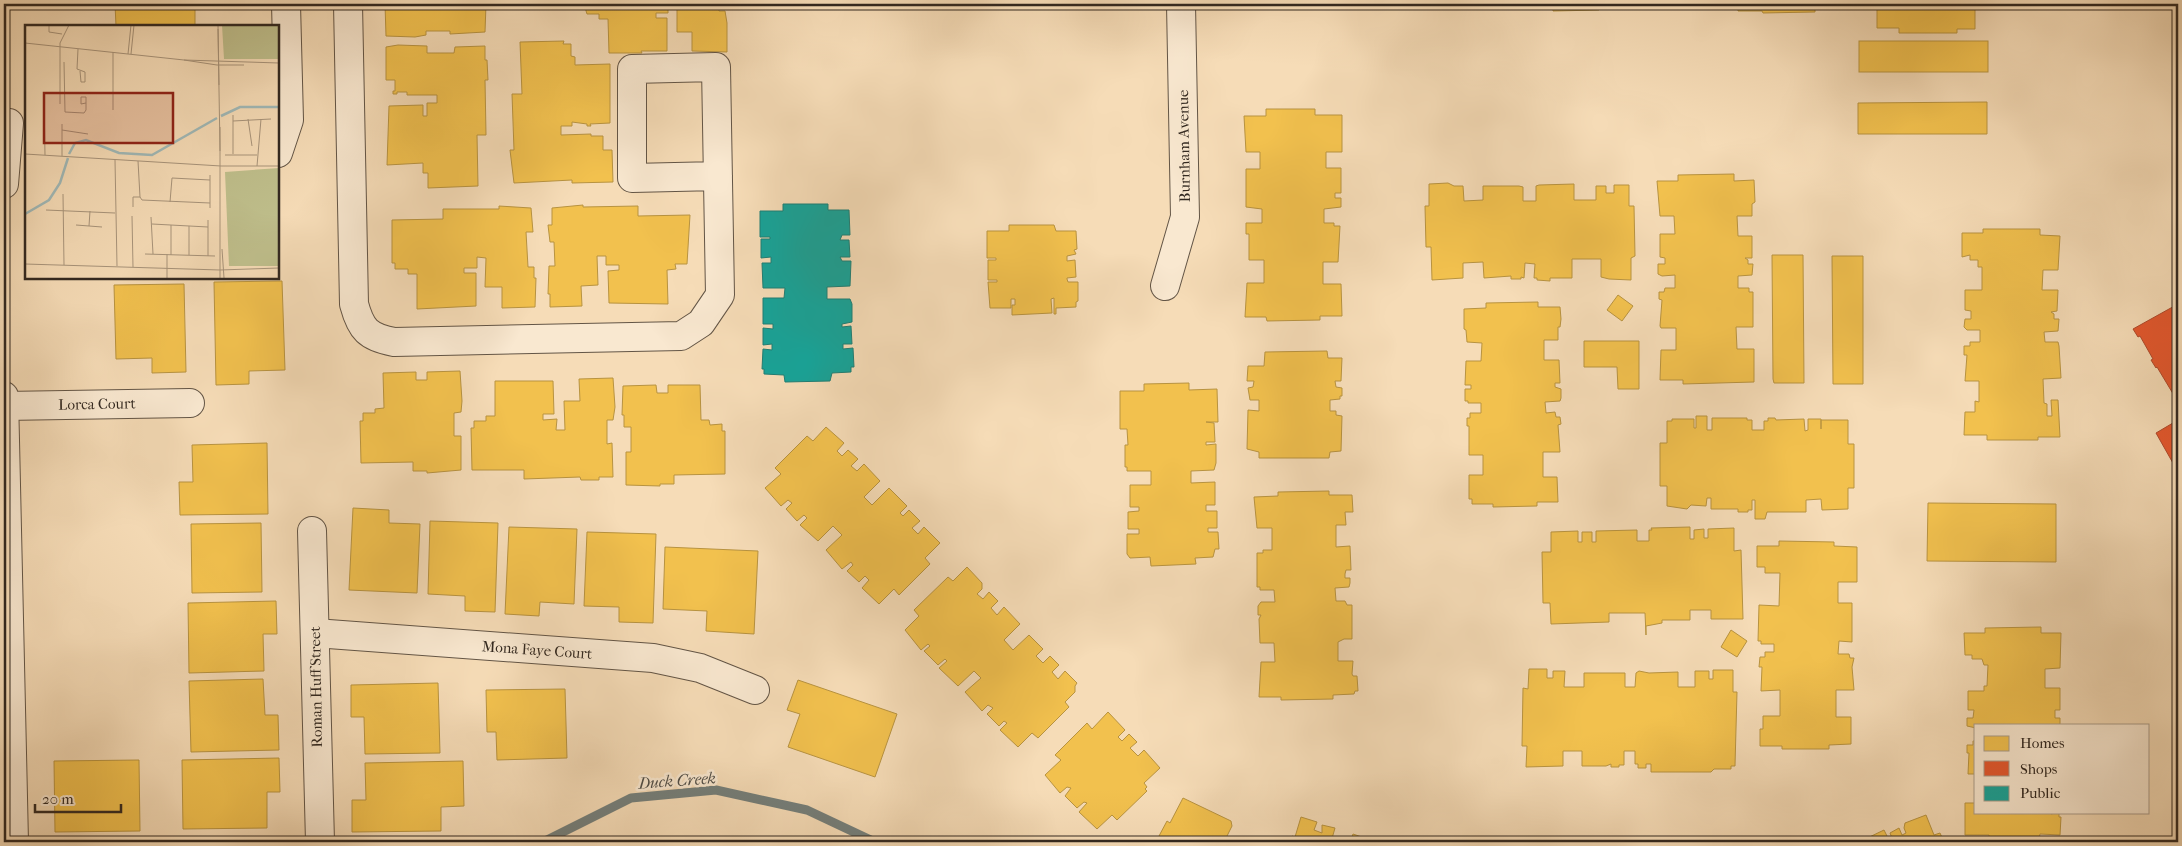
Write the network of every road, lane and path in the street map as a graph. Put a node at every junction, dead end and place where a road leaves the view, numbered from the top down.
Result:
1 (286, 4) edge
2 (348, 4) edge
3 (1180, 4) edge
4 (9, 123) dead end
5 (279, 150) edge
6 (718, 176) junction
7 (4, 184) edge
8 (1165, 286) dead end
9 (4, 396) edge
10 (190, 403) dead end
11 (4, 406) edge
12 (312, 531) dead end
13 (315, 633) junction
14 (755, 690) dead end
15 (14, 842) edge
16 (320, 842) edge

1 - 5 street
2 - 6 street
3 - 8 street, Burnham Avenue
4 - 7 street
6 - 6 street
9 - 11 street
10 - 11 street, Lorca Court
11 - 15 street
12 - 13 street, Roman Huff Street
13 - 14 street, Mona Faye Court
13 - 16 street, Roman Huff Street

